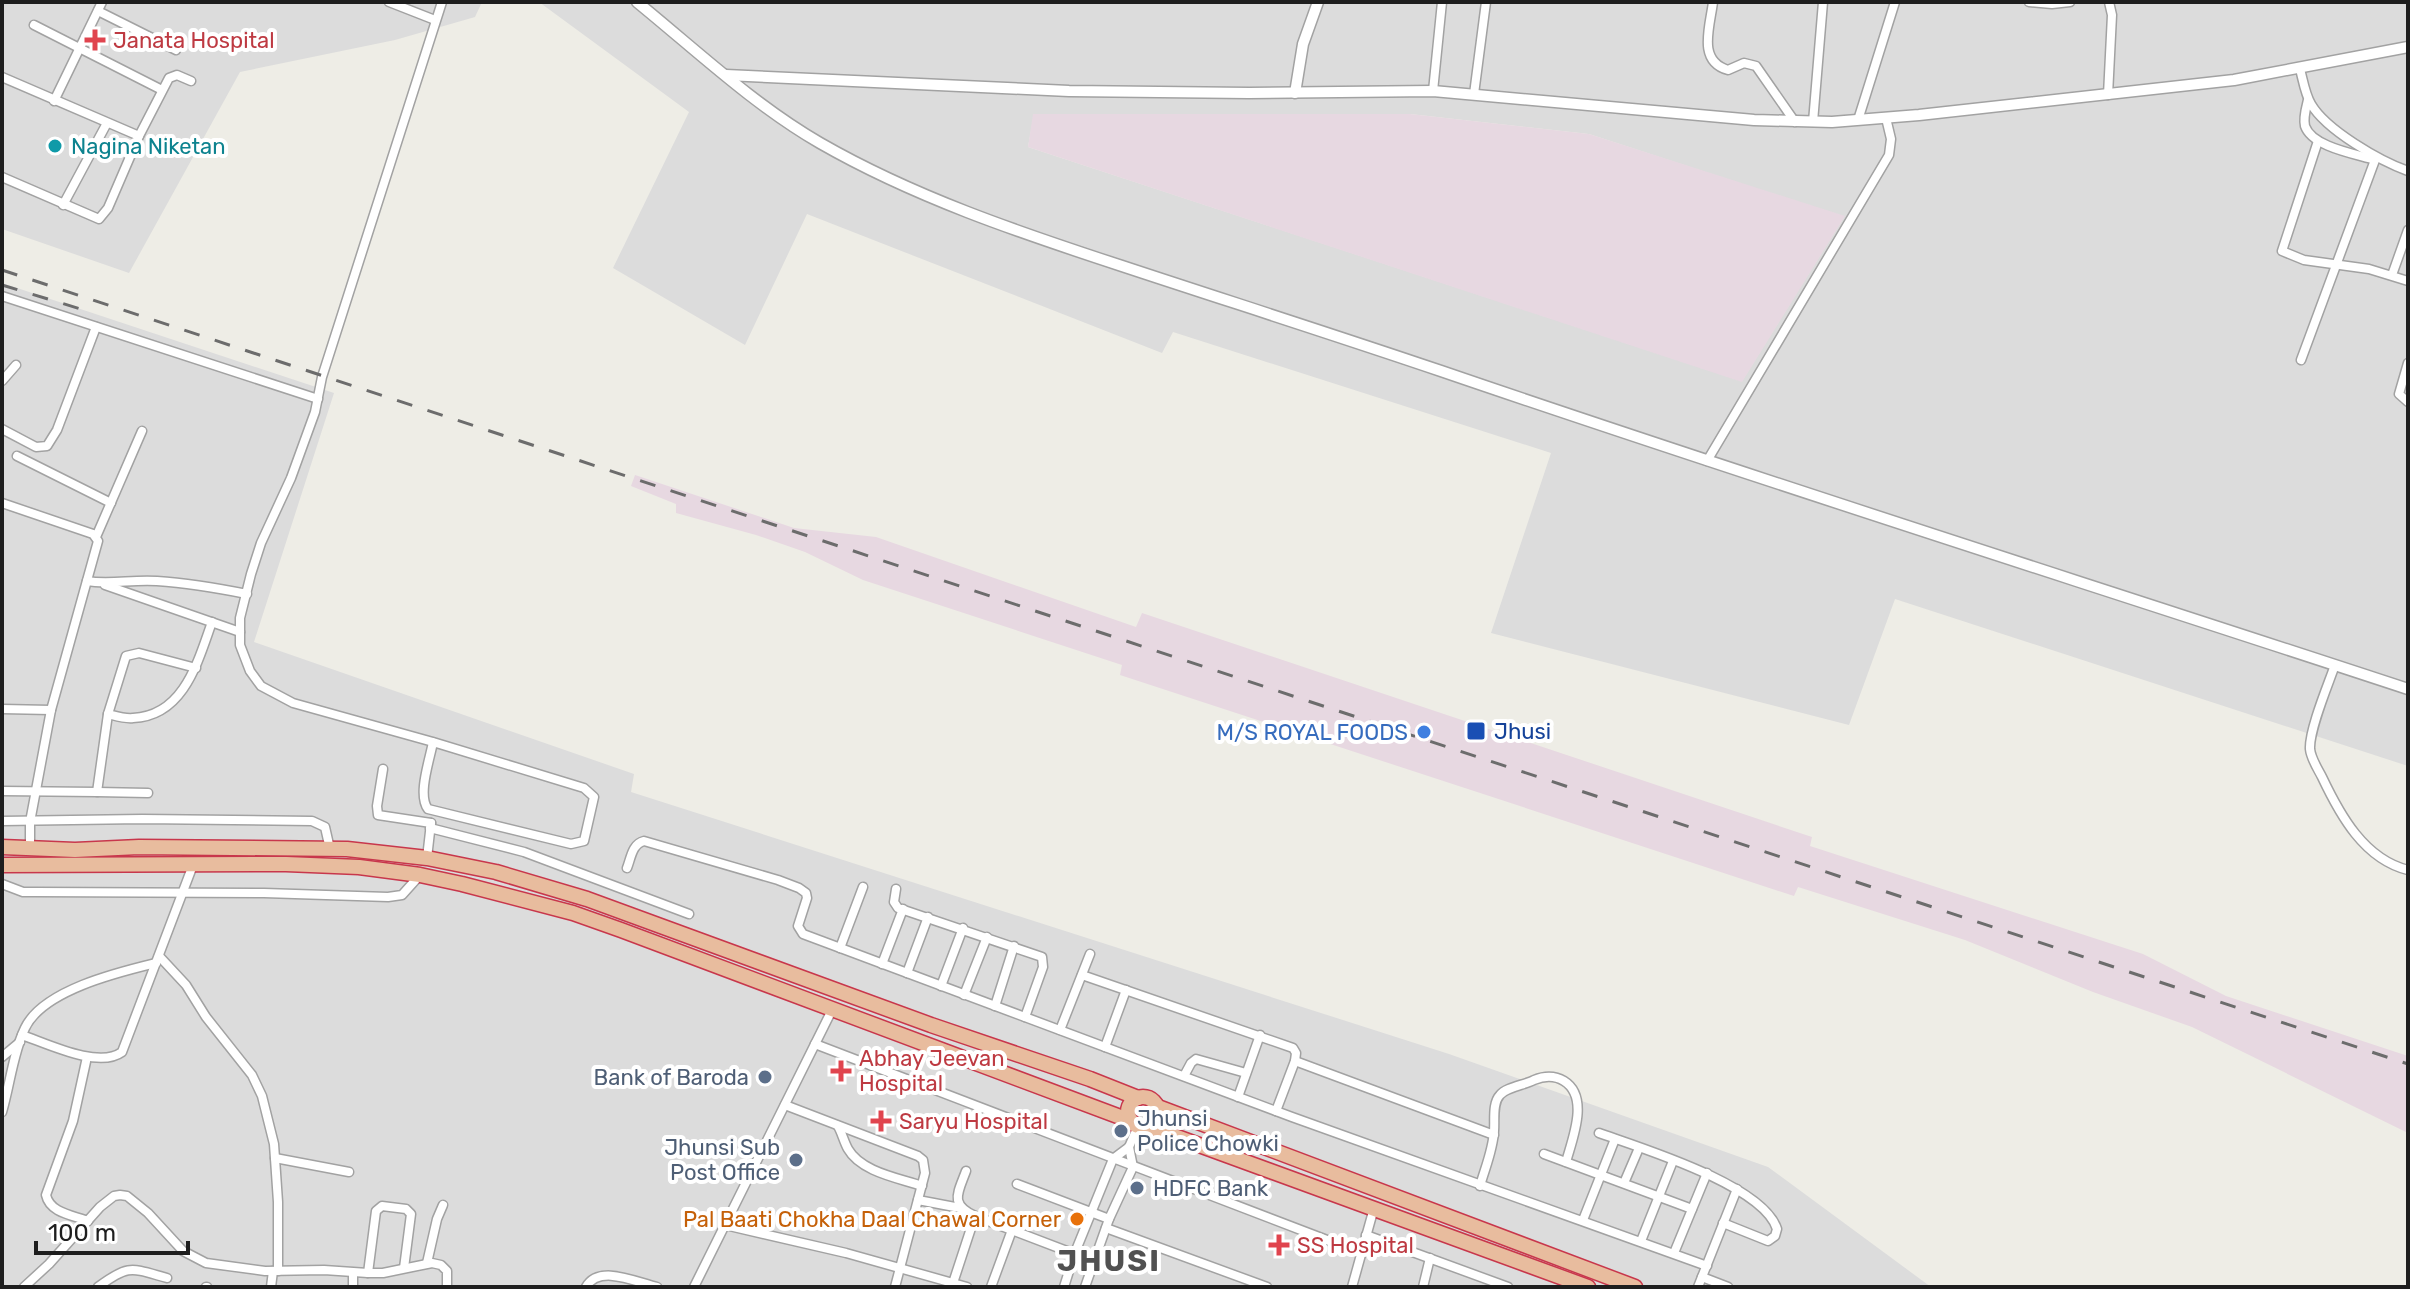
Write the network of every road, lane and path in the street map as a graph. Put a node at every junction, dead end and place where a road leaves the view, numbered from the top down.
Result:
1 (389, 2) edge
2 (442, 2) edge
3 (637, 2) edge
4 (1318, 2) edge
5 (1442, 2) edge
6 (1486, 2) edge
7 (1713, 2) edge
8 (1823, 2) edge
9 (1895, 2) edge
10 (2029, 2) edge
11 (2070, 2) edge
12 (2109, 2) edge
13 (100, 6) edge
14 (435, 20) junction
15 (34, 25) dead end
16 (2408, 47) edge
17 (79, 49) junction
18 (176, 50) dead end
19 (2300, 69) junction
20 (726, 75) junction
21 (2, 77) edge
22 (191, 81) dead end
23 (162, 90) junction
24 (1433, 91) junction
25 (1295, 93) junction
26 (1474, 94) junction
27 (2108, 95) junction
28 (2308, 99) junction
29 (54, 101) junction
30 (1886, 118) junction
31 (1858, 120) junction
32 (1795, 122) junction
33 (1813, 122) junction
34 (107, 123) junction
35 (139, 136) junction
36 (2318, 141) junction
37 (2375, 160) junction
38 (2389, 164) junction
39 (2408, 171) edge
40 (2, 177) edge
41 (63, 205) junction
42 (2408, 230) edge
43 (2336, 264) junction
44 (2392, 275) junction
45 (2408, 281) edge
46 (2, 296) edge
47 (96, 327) junction
48 (2301, 360) dead end
49 (2408, 363) edge
50 (16, 365) dead end
51 (2, 381) edge
52 (318, 399) junction
53 (2408, 402) edge
54 (2, 429) edge
55 (142, 431) dead end
56 (17, 456) dead end
57 (1707, 461) junction
58 (2, 503) edge
59 (111, 503) junction
60 (96, 537) junction
61 (87, 581) junction
62 (102, 583) junction
63 (247, 594) junction
64 (212, 622) junction
65 (240, 632) junction
66 (2335, 665) junction
67 (196, 668) junction
68 (2408, 689) edge
69 (2, 709) edge
70 (51, 710) junction
71 (108, 714) junction
72 (433, 742) junction
73 (383, 769) dead end
74 (2, 791) edge
75 (35, 792) junction
76 (97, 792) junction
77 (148, 793) dead end
78 (433, 811) junction
79 (2, 821) edge
80 (30, 824) junction
81 (430, 828) junction
82 (29, 843) junction
83 (330, 843) junction
84 (2, 847) edge
85 (427, 853) junction
86 (2, 865) edge
87 (193, 865) junction
88 (627, 868) dead end
89 (2408, 870) edge
90 (420, 875) junction
91 (2, 884) edge
92 (863, 887) dead end
93 (896, 889) dead end
94 (183, 893) junction
95 (903, 909) junction
96 (689, 914) dead end
97 (928, 917) junction
98 (963, 928) junction
99 (987, 937) junction
100 (1014, 946) junction
101 (840, 948) junction
102 (1090, 954) dead end
103 (158, 959) junction
104 (882, 964) junction
105 (907, 973) junction
106 (1082, 975) junction
107 (941, 986) junction
108 (1126, 990) junction
109 (964, 995) junction
110 (995, 1006) junction
111 (832, 1010) junction
112 (1025, 1017) junction
113 (1060, 1030) junction
114 (1260, 1035) junction
115 (22, 1039) junction
116 (815, 1044) junction
117 (1105, 1047) junction
118 (2, 1057) edge
119 (87, 1057) junction
120 (1295, 1061) junction
121 (1246, 1073) junction
122 (1184, 1076) junction
123 (1238, 1097) junction
124 (1138, 1098) junction
125 (785, 1105) junction
126 (1158, 1107) junction
127 (1276, 1111) junction
128 (2, 1112) edge
129 (1139, 1124) junction
130 (838, 1126) junction
131 (1599, 1133) dead end
132 (1494, 1135) junction
133 (1615, 1139) junction
134 (1129, 1147) junction
135 (1639, 1148) junction
136 (1544, 1154) dead end
137 (275, 1158) junction
138 (1113, 1159) junction
139 (1673, 1161) junction
140 (1566, 1162) junction
141 (1133, 1167) junction
142 (966, 1171) dead end
143 (349, 1172) dead end
144 (1707, 1173) junction
145 (1600, 1175) junction
146 (1624, 1183) junction
147 (1017, 1184) dead end
148 (922, 1186) junction
149 (1480, 1186) junction
150 (1737, 1189) junction
151 (1659, 1196) junction
152 (918, 1200) junction
153 (443, 1205) dead end
154 (960, 1208) junction
155 (1374, 1208) junction
156 (1692, 1209) junction
157 (1090, 1213) junction
158 (975, 1216) junction
159 (1583, 1220) junction
160 (88, 1221) junction
161 (1723, 1223) junction
162 (1108, 1224) junction
163 (725, 1225) junction
164 (1012, 1230) junction
165 (1366, 1235) junction
166 (1641, 1241) junction
167 (1361, 1253) junction
168 (1674, 1253) junction
169 (1074, 1255) junction
170 (1430, 1258) junction
171 (1093, 1261) junction
172 (427, 1263) junction
173 (1707, 1266) junction
174 (404, 1268) junction
175 (900, 1268) junction
176 (276, 1271) junction
177 (353, 1273) junction
178 (368, 1273) junction
179 (167, 1278) dead end
180 (1700, 1282) edge
181 (953, 1283) junction
182 (1571, 1284) edge
183 (24, 1287) edge
184 (100, 1287) edge
185 (271, 1287) edge
186 (353, 1287) edge
187 (447, 1287) edge
188 (586, 1287) edge
189 (657, 1287) edge
190 (694, 1287) edge
191 (895, 1287) edge
192 (967, 1287) edge
193 (991, 1287) edge
194 (1064, 1287) edge
195 (1085, 1287) edge
196 (1267, 1287) edge
197 (1352, 1287) edge
198 (1423, 1287) edge
199 (1508, 1287) edge
200 (1588, 1287) edge
201 (1635, 1287) edge
202 (1728, 1287) edge

1 - 14 street
2 - 14 street
3 - 20 street
4 - 25 street
5 - 24 street
6 - 26 street
7 - 32 street
8 - 33 street
9 - 31 street
10 - 11 street
12 - 27 street
13 - 17 street
13 - 18 street
14 - 52 street
15 - 17 street
16 - 19 street
17 - 23 street
17 - 29 street
19 - 27 street
19 - 28 street
20 - 25 street
20 - 57 street
21 - 29 street
22 - 23 street
23 - 35 street
24 - 25 street
24 - 26 street
26 - 32 street
27 - 30 street
28 - 36 street
28 - 38 street
29 - 34 street
30 - 31 street
30 - 57 street
31 - 33 street
32 - 33 street
34 - 35 street
34 - 41 street
35 - 41 street
36 - 37 street
36 - 43 street
37 - 38 street
37 - 43 street
38 - 39 street
40 - 41 street
42 - 44 street
43 - 44 street
43 - 48 street
44 - 45 street
46 - 47 street
47 - 52 street
47 - 54 street
49 - 53 street
50 - 51 street
52 - 63 street
55 - 59 street
56 - 59 street
57 - 66 street
58 - 60 street
59 - 60 street
60 - 61 street
61 - 62 street
61 - 70 street
62 - 63 street
62 - 64 street
63 - 65 street
64 - 65 street
64 - 67 street
65 - 72 street
66 - 68 street
66 - 89 street
67 - 71 street
67 - 71 street
69 - 70 street
70 - 75 street
71 - 76 street
72 - 78 street
72 - 78 street
73 - 81 street
74 - 75 street
75 - 76 street
75 - 80 street
76 - 77 street
78 - 81 street
79 - 80 street
80 - 82 street
80 - 83 street
81 - 85 street
81 - 96 street
82 - 83 highway
82 - 84 highway
83 - 85 highway
85 - 124 highway
86 - 87 highway
87 - 90 highway
87 - 94 street
88 - 101 street
90 - 94 street
90 - 111 highway
91 - 94 street
92 - 101 street
93 - 95 street
94 - 103 street
95 - 97 street
95 - 104 street
97 - 98 street
97 - 105 street
98 - 99 street
98 - 107 street
99 - 100 street
99 - 109 street
100 - 110 street
100 - 112 street
101 - 104 street
102 - 106 street
103 - 115 street
103 - 119 street
103 - 137 street
104 - 105 street
105 - 107 street
106 - 108 street
106 - 113 street
107 - 109 street
108 - 114 street
108 - 117 street
109 - 110 street
110 - 112 street
111 - 116 street
111 - 129 highway
112 - 113 street
113 - 117 street
114 - 120 street
114 - 121 street
115 - 118 street
115 - 119 street
115 - 128 street
116 - 125 street
116 - 138 street
117 - 122 street
119 - 160 street
120 - 127 street
120 - 132 street
121 - 122 street
121 - 123 street
122 - 123 street
123 - 127 street
124 - 126 highway
124 - 129 highway
125 - 130 street
125 - 163 street
126 - 129 highway
126 - 201 highway
127 - 149 street
129 - 134 street
129 - 155 highway
130 - 148 street
130 - 148 street
131 - 133 street
132 - 140 street
132 - 149 street
133 - 135 street
133 - 145 street
134 - 138 street
134 - 141 street
135 - 139 street
135 - 146 street
136 - 140 street
137 - 143 street
137 - 176 street
138 - 141 street
138 - 157 street
139 - 144 street
139 - 151 street
140 - 145 street
141 - 162 street
141 - 167 street
142 - 154 street
144 - 150 street
144 - 156 street
145 - 146 street
145 - 159 street
146 - 151 street
147 - 157 street
148 - 152 street
149 - 159 street
150 - 161 street
150 - 161 street
151 - 156 street
151 - 166 street
152 - 154 street
152 - 175 street
153 - 172 street
154 - 158 street
155 - 165 street
155 - 182 highway
156 - 168 street
157 - 162 street
157 - 169 street
158 - 164 street
158 - 181 street
159 - 166 street
160 - 176 street
160 - 183 street
161 - 173 street
162 - 171 street
162 - 196 street
163 - 175 street
163 - 190 street
164 - 169 street
164 - 193 street
165 - 167 street
165 - 170 street
166 - 168 street
167 - 197 street
168 - 173 street
169 - 171 street
169 - 194 street
170 - 198 street
170 - 199 street
171 - 195 street
172 - 174 street
172 - 187 street
173 - 180 street
174 - 178 street
174 - 178 street
175 - 181 street
175 - 191 street
176 - 177 street
176 - 185 street
177 - 178 street
177 - 186 street
179 - 184 street
180 - 202 street
181 - 192 street
182 - 200 highway
188 - 189 street

